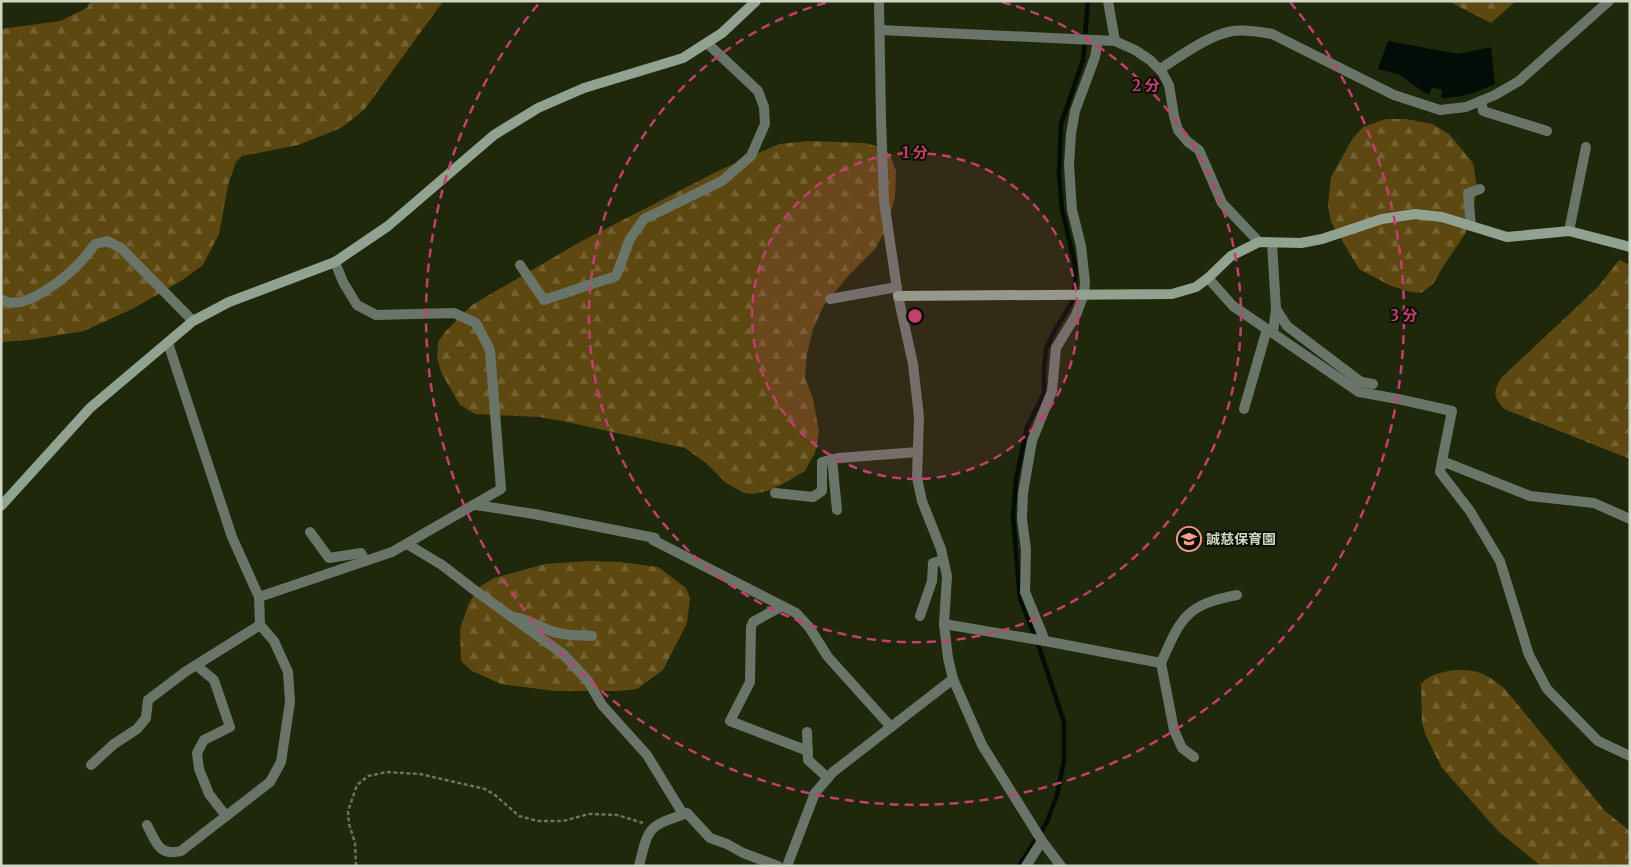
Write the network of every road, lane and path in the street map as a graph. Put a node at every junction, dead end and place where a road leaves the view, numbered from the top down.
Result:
1 (756, 1) edge
2 (879, 1) edge
3 (1108, 1) edge
4 (1609, 1) edge
5 (880, 30) junction
6 (1098, 40) junction
7 (1115, 41) junction
8 (707, 43) junction
9 (1160, 69) junction
10 (1481, 101) junction
11 (1547, 132) dead end
12 (1586, 147) dead end
13 (1480, 189) dead end
14 (1470, 226) junction
15 (1569, 231) junction
16 (1259, 242) junction
17 (1272, 243) junction
18 (1630, 247) edge
19 (335, 262) junction
20 (520, 266) dead end
21 (1208, 278) junction
22 (897, 291) junction
23 (1084, 294) junction
24 (1, 299) edge
25 (830, 299) dead end
26 (1276, 308) junction
27 (193, 321) junction
28 (1270, 331) junction
29 (168, 343) junction
30 (1373, 384) dead end
31 (1244, 409) dead end
32 (918, 452) junction
33 (832, 460) junction
34 (1442, 461) junction
35 (775, 492) dead end
36 (476, 505) junction
37 (1, 506) edge
38 (837, 510) dead end
39 (1630, 519) edge
40 (310, 532) dead end
41 (407, 544) junction
42 (943, 560) junction
43 (365, 561) junction
44 (1237, 596) dead end
45 (259, 597) junction
46 (782, 606) junction
47 (510, 616) junction
48 (920, 616) dead end
49 (944, 624) junction
50 (260, 625) junction
51 (592, 636) dead end
52 (1045, 641) junction
53 (1161, 663) junction
54 (196, 665) junction
55 (953, 678) junction
56 (891, 727) junction
57 (807, 732) dead end
58 (808, 751) junction
59 (1630, 756) edge
60 (1194, 757) dead end
61 (91, 765) dead end
62 (828, 778) junction
63 (683, 814) junction
64 (226, 816) junction
65 (147, 826) dead end
66 (653, 826) junction
67 (1042, 842) junction
68 (356, 866) edge
69 (639, 866) edge
70 (778, 866) edge
71 (787, 866) edge
72 (1026, 866) edge
73 (1061, 866) edge

1 - 8 street
2 - 5 street
3 - 7 street
4 - 10 street
5 - 6 street
5 - 22 street
6 - 7 street
6 - 23 street
7 - 9 street
8 - 19 street
8 - 20 street
9 - 10 street
9 - 16 street
10 - 11 street
12 - 15 street
13 - 14 street
14 - 15 street
14 - 17 street
15 - 18 street
16 - 17 street
16 - 21 street
17 - 26 street
19 - 27 street
19 - 36 street
21 - 23 street
21 - 28 street
22 - 23 street
22 - 25 street
22 - 32 street
23 - 52 street
24 - 27 street
26 - 28 street
26 - 30 street
27 - 29 street
28 - 31 street
28 - 34 street
29 - 37 street
29 - 45 street
32 - 33 street
32 - 42 street
33 - 35 street
33 - 38 street
34 - 39 street
34 - 59 street
36 - 41 street
36 - 46 street
40 - 43 street
41 - 43 street
41 - 47 street
42 - 48 street
42 - 49 street
43 - 45 street
44 - 53 street
45 - 50 street
46 - 56 street
46 - 58 street
47 - 51 street
47 - 63 street
49 - 52 street
49 - 55 street
50 - 54 street
50 - 64 street
52 - 53 street
53 - 60 street
54 - 61 street
54 - 64 street
55 - 56 street
55 - 67 street
56 - 62 street
57 - 58 street
58 - 62 street
62 - 71 street
63 - 66 street
63 - 70 street
64 - 65 street
66 - 68 path
66 - 69 street
67 - 72 street
67 - 73 street

